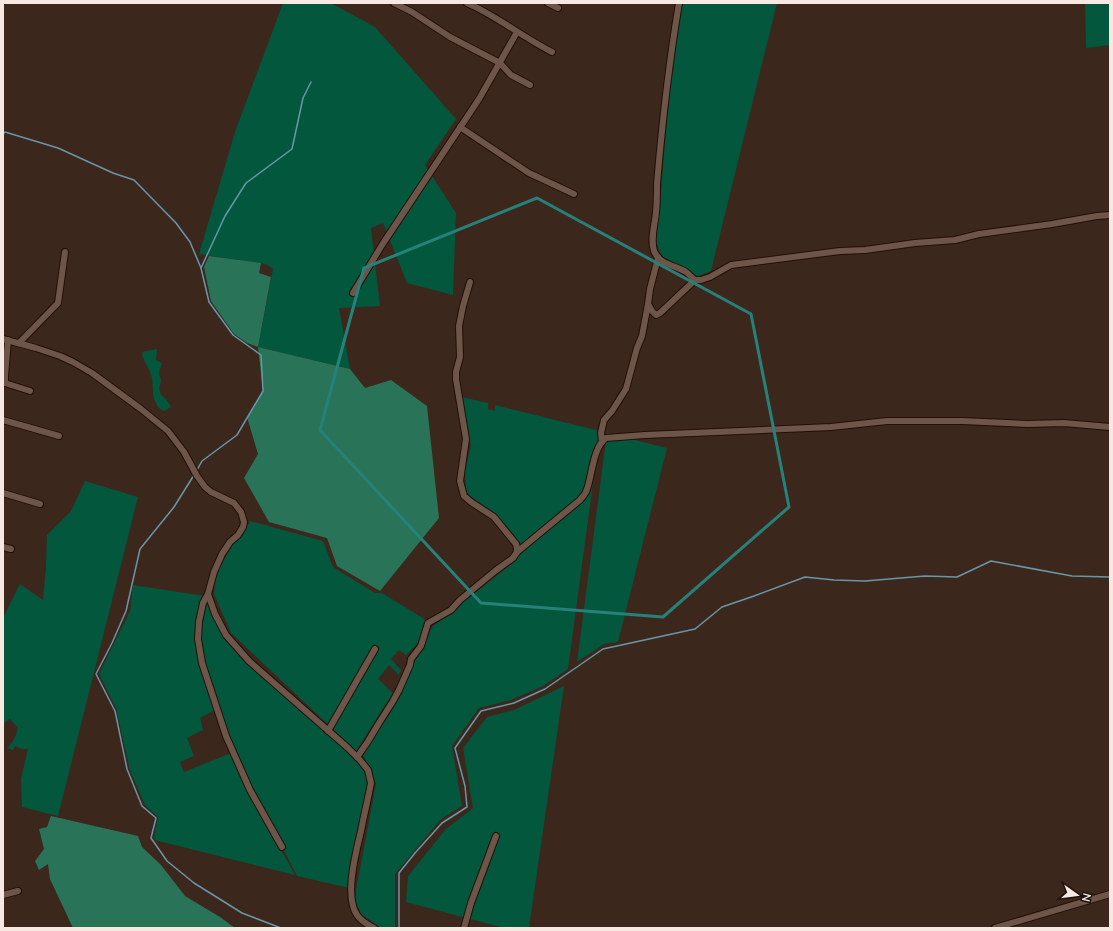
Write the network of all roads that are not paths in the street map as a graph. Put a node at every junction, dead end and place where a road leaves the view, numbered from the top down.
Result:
1 (394, 3) edge
2 (467, 3) edge
3 (548, 3) edge
4 (679, 3) edge
5 (558, 8) dead end
6 (516, 32) junction
7 (552, 52) dead end
8 (500, 63) junction
9 (530, 85) dead end
10 (460, 127) junction
11 (574, 194) dead end
12 (1110, 215) edge
13 (65, 252) dead end
14 (658, 258) junction
15 (695, 280) junction
16 (470, 282) dead end
17 (353, 293) dead end
18 (648, 304) junction
19 (5, 340) edge
20 (19, 343) junction
21 (30, 391) dead end
22 (3, 420) edge
23 (1110, 427) edge
24 (59, 436) dead end
25 (602, 442) junction
26 (3, 493) edge
27 (40, 504) dead end
28 (3, 547) edge
29 (11, 550) dead end
30 (516, 552) junction
31 (208, 594) junction
32 (375, 649) dead end
33 (328, 731) junction
34 (357, 757) junction
35 (496, 836) dead end
36 (282, 847) dead end
37 (18, 891) dead end
38 (1110, 894) edge
39 (3, 895) edge
40 (374, 928) edge
41 (464, 928) edge
42 (995, 928) edge

1 - 8 street
2 - 6 street
3 - 5 street
4 - 14 street
6 - 7 street
6 - 8 street
8 - 9 street
8 - 10 street
10 - 11 street
10 - 17 street
12 - 15 street
13 - 20 street
14 - 15 street
14 - 18 street
15 - 18 street
16 - 30 street
18 - 25 street
19 - 20 street
19 - 21 street
20 - 31 street
22 - 24 street
23 - 25 street
25 - 30 street
26 - 27 street
28 - 29 street
30 - 34 street
31 - 33 street
31 - 36 street
32 - 33 street
33 - 34 street
34 - 40 street
35 - 41 street
37 - 39 street
38 - 42 street

